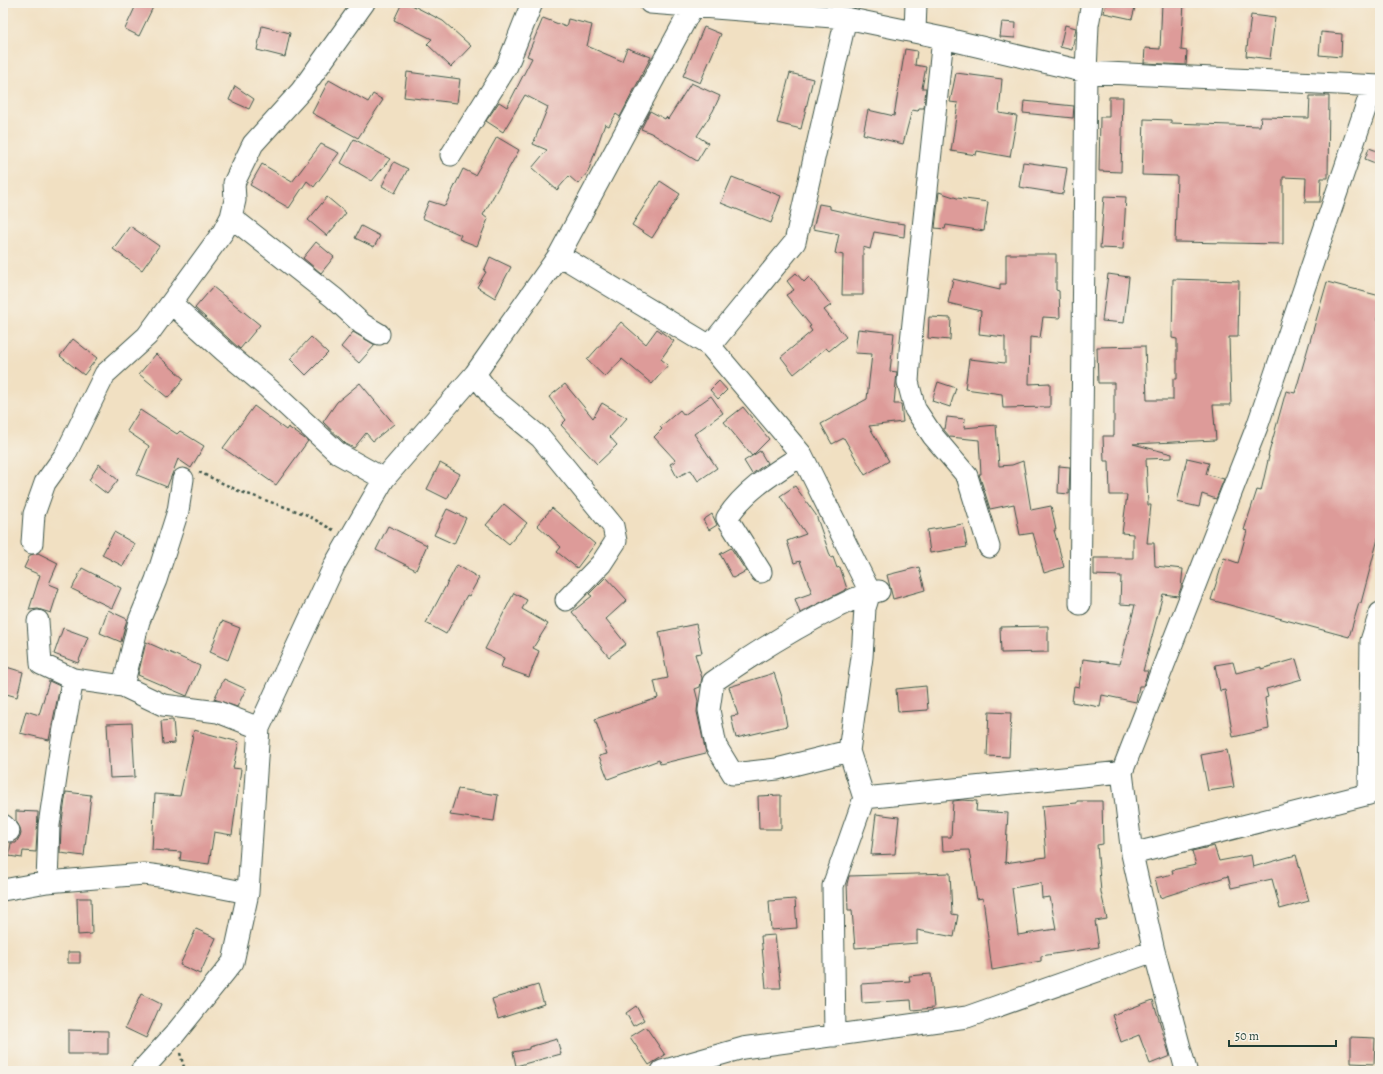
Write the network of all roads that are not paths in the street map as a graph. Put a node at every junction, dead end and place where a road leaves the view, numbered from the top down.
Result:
1 (364, 3) edge
2 (532, 3) edge
3 (650, 3) edge
4 (916, 3) edge
5 (1092, 3) edge
6 (693, 6) junction
7 (744, 6) edge
8 (846, 18) junction
9 (915, 32) junction
10 (944, 38) junction
11 (1086, 72) junction
12 (1377, 86) edge
13 (452, 155) dead end
14 (231, 217) junction
15 (559, 255) junction
16 (171, 303) junction
17 (380, 334) dead end
18 (710, 346) junction
19 (475, 374) junction
20 (802, 455) junction
21 (183, 479) road end
22 (384, 479) junction
23 (32, 543) dead end
24 (989, 547) dead end
25 (761, 572) dead end
26 (876, 591) junction
27 (566, 600) dead end
28 (1080, 604) dead end
29 (1380, 613) edge
30 (38, 621) dead end
31 (73, 679) junction
32 (122, 686) junction
33 (259, 728) junction
34 (849, 751) junction
35 (1122, 772) junction
36 (864, 798) junction
37 (1132, 854) junction
38 (47, 882) junction
39 (3, 890) edge
40 (248, 893) junction
41 (1154, 951) junction
42 (835, 1036) junction
43 (1186, 1070) dead end
44 (141, 1071) edge
45 (662, 1071) edge

1 - 14 street
2 - 13 street
3 - 6 street
4 - 9 street
5 - 11 street
6 - 7 street
6 - 15 street
7 - 8 street
8 - 9 street
8 - 18 street
9 - 10 street
10 - 11 street
10 - 24 street
11 - 12 street
11 - 28 street
12 - 35 street
14 - 16 street
14 - 17 street
15 - 18 street
15 - 19 street
16 - 22 street
16 - 23 street
18 - 20 street
19 - 22 street
19 - 27 street
20 - 25 street
20 - 26 street
21 - 32 street
22 - 33 street
26 - 34 street
26 - 34 street
29 - 37 street
30 - 31 street
31 - 32 street
31 - 38 street
32 - 33 street
33 - 40 street
34 - 36 street
35 - 36 street
35 - 37 street
36 - 42 street
37 - 41 street
38 - 39 street
38 - 40 street
40 - 44 street
41 - 42 street
41 - 43 street
42 - 45 street

